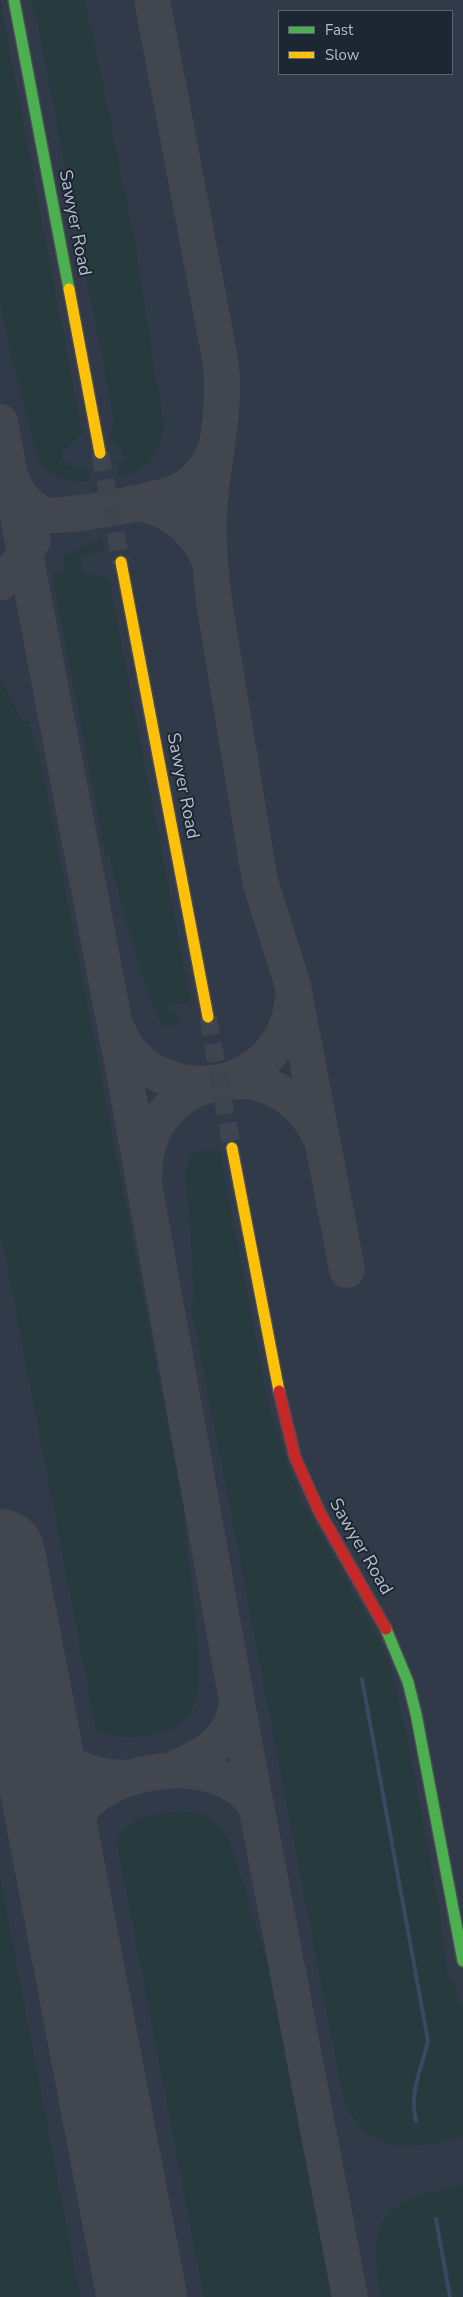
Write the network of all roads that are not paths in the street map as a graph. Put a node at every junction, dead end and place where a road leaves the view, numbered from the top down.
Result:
1 (14, 0) edge
2 (100, 453) tunnel mouth
3 (121, 562) tunnel mouth
4 (208, 1017) tunnel mouth
5 (232, 1148) tunnel mouth
6 (463, 1961) edge

1 - 2 street, Sawyer Road
3 - 4 street, Sawyer Road
5 - 6 street, Sawyer Road

